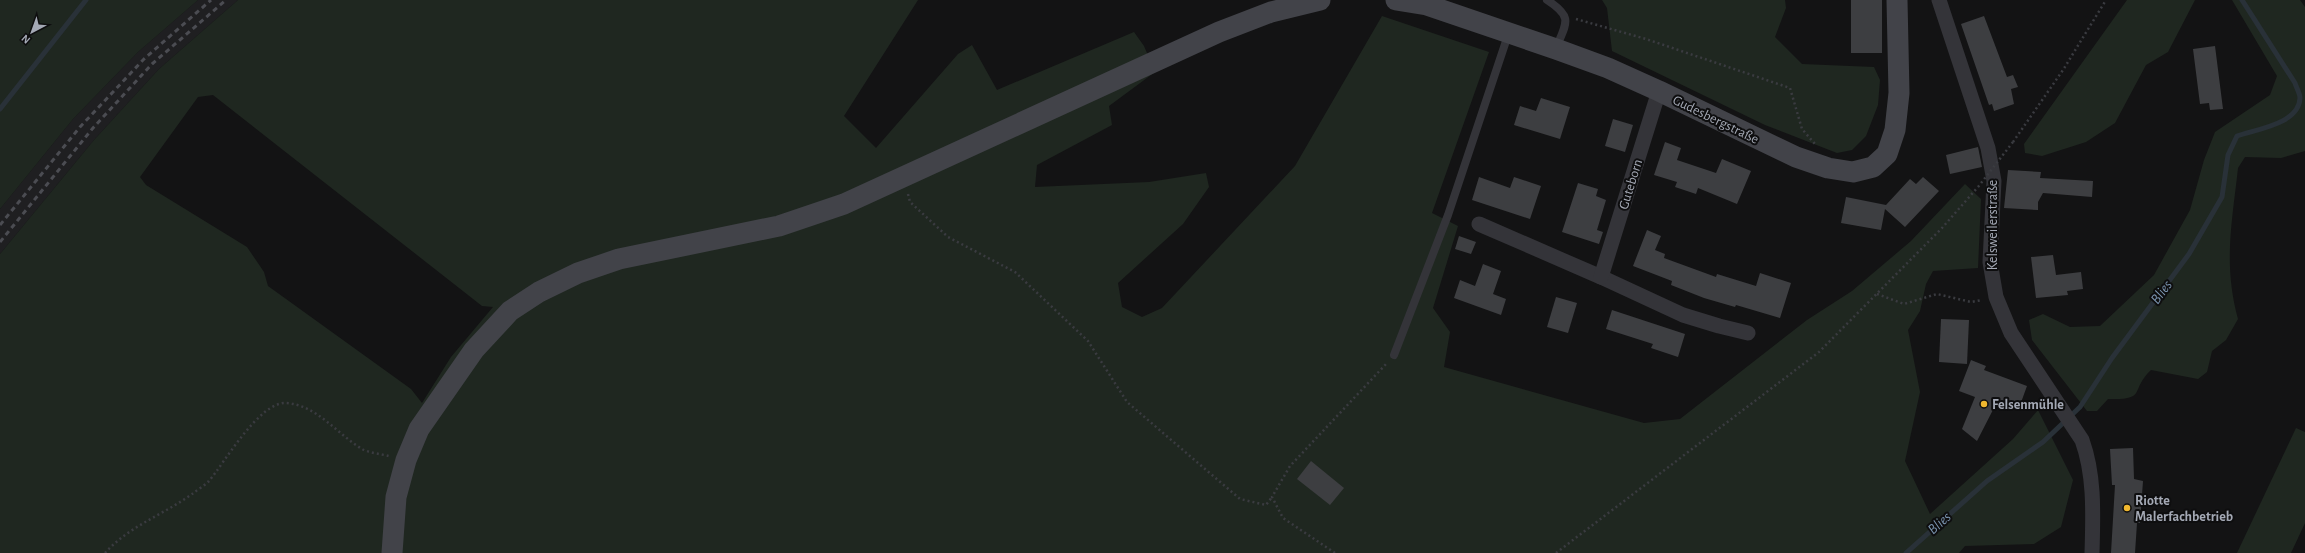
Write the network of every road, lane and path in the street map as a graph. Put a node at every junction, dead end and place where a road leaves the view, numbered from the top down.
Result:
1 (1320, 0) edge
2 (1396, 0) edge
3 (1547, 0) edge
4 (1897, 0) edge
5 (1939, 0) edge
6 (2106, 0) edge
7 (1427, 3) edge
8 (1566, 16) junction
9 (1509, 32) junction
10 (1556, 49) junction
11 (1659, 91) junction
12 (1828, 168) junction
13 (904, 178) junction
14 (1479, 224) dead end
15 (1601, 277) junction
16 (1877, 294) junction
17 (1996, 297) junction
18 (1748, 332) dead end
19 (1394, 355) joint
20 (406, 460) junction
21 (1272, 498) junction
22 (105, 553) edge
23 (392, 553) edge
24 (1335, 553) edge
25 (1556, 553) edge
26 (2092, 553) edge

1 - 13 main road
2 - 7 main road, Gudesbergstraße
3 - 8 lane
4 - 12 main road, Gudesbergstraße
5 - 17 street, Kelsweilerstraße
6 - 16 path, bridge
7 - 9 main road, Gudesbergstraße
8 - 10 lane
8 - 12 path
9 - 10 main road, Gudesbergstraße
9 - 19 lane
10 - 11 main road, Gudesbergstraße
11 - 12 main road, Gudesbergstraße
11 - 15 street, Guteborn
13 - 20 main road
13 - 21 path
14 - 15 street
15 - 18 street
16 - 17 path
16 - 25 path
17 - 26 street, Kelsweilerstraße
19 - 21 path
20 - 22 path
20 - 23 main road
21 - 24 path

